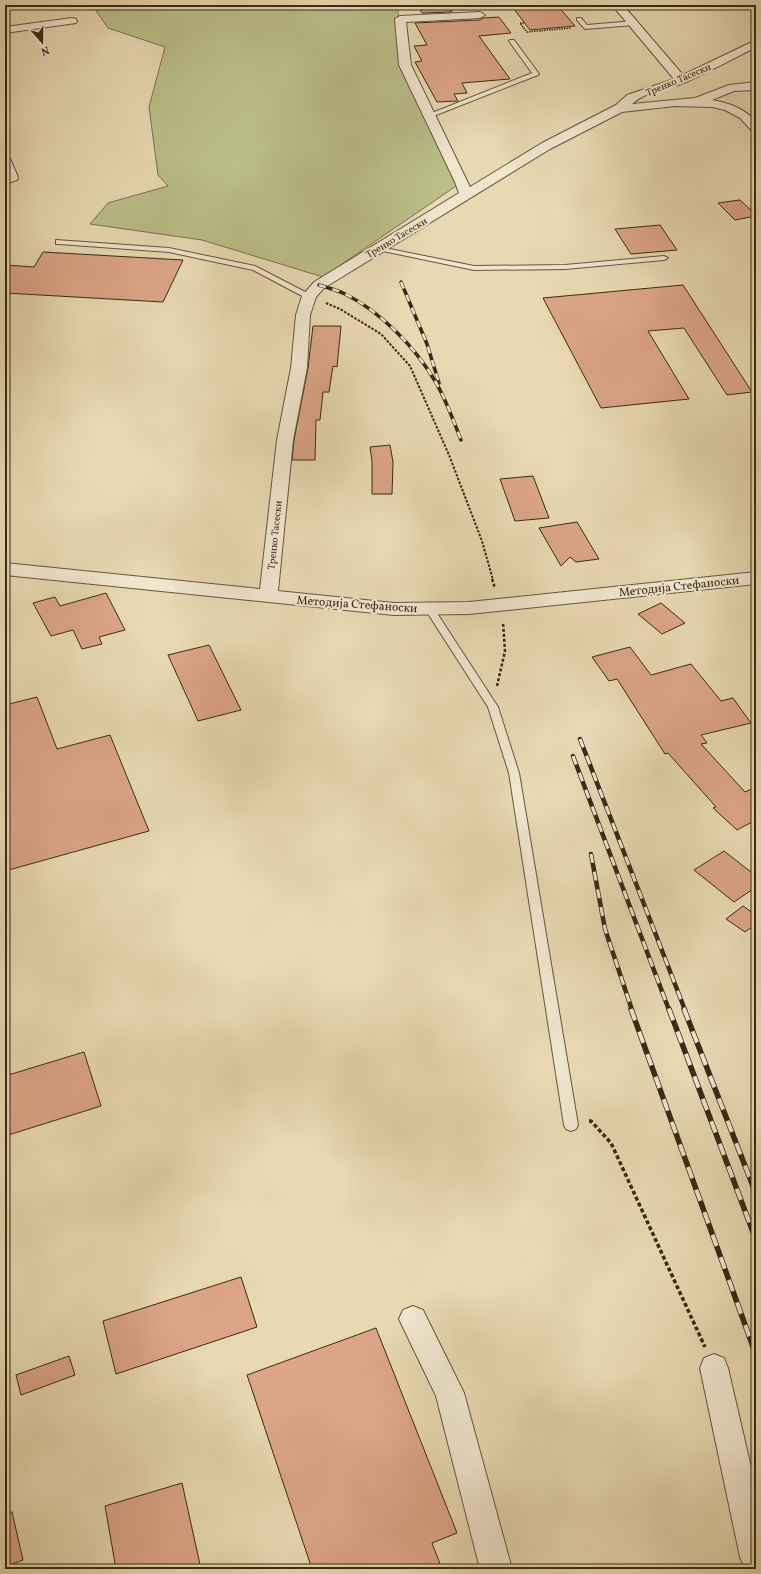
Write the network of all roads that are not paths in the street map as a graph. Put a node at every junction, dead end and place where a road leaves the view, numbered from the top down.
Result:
1 (397, 5) edge
2 (617, 5) edge
3 (480, 15) dead end
4 (400, 19) junction
5 (579, 19) dead end
6 (72, 21) dead end
7 (634, 23) junction
8 (5, 30) edge
9 (512, 41) dead end
10 (756, 43) edge
11 (681, 80) junction
12 (756, 86) edge
13 (697, 102) junction
14 (620, 108) junction
15 (429, 116) junction
16 (756, 128) edge
17 (5, 162) edge
18 (5, 180) edge
19 (466, 195) junction
20 (60, 242) dead end
21 (378, 248) junction
22 (664, 258) dead end
23 (308, 296) junction
24 (5, 569) edge
25 (756, 578) edge
26 (268, 597) junction
27 (430, 609) junction
28 (571, 1125) road end
29 (413, 1319) dead end
30 (714, 1368) road end
31 (756, 1557) edge
32 (496, 1569) edge

1 - 4 street
2 - 7 street
3 - 4 street
4 - 15 street
5 - 7 lane
6 - 8 street
7 - 11 street
9 - 15 lane
10 - 11 street, Тренко Тасески
11 - 14 street, Тренко Тасески
12 - 13 street
13 - 14 street
13 - 16 street
14 - 19 street, Тренко Тасески
15 - 19 street
17 - 18 street
19 - 21 street, Тренко Тасески
20 - 23 lane
21 - 22 lane
21 - 23 street, Тренко Тасески
23 - 26 street, Тренко Тасески
24 - 26 street, Методија Стефаноски
25 - 27 street, Методија Стефаноски
26 - 27 street, Методија Стефаноски
27 - 28 lane
29 - 32 street
30 - 31 street

